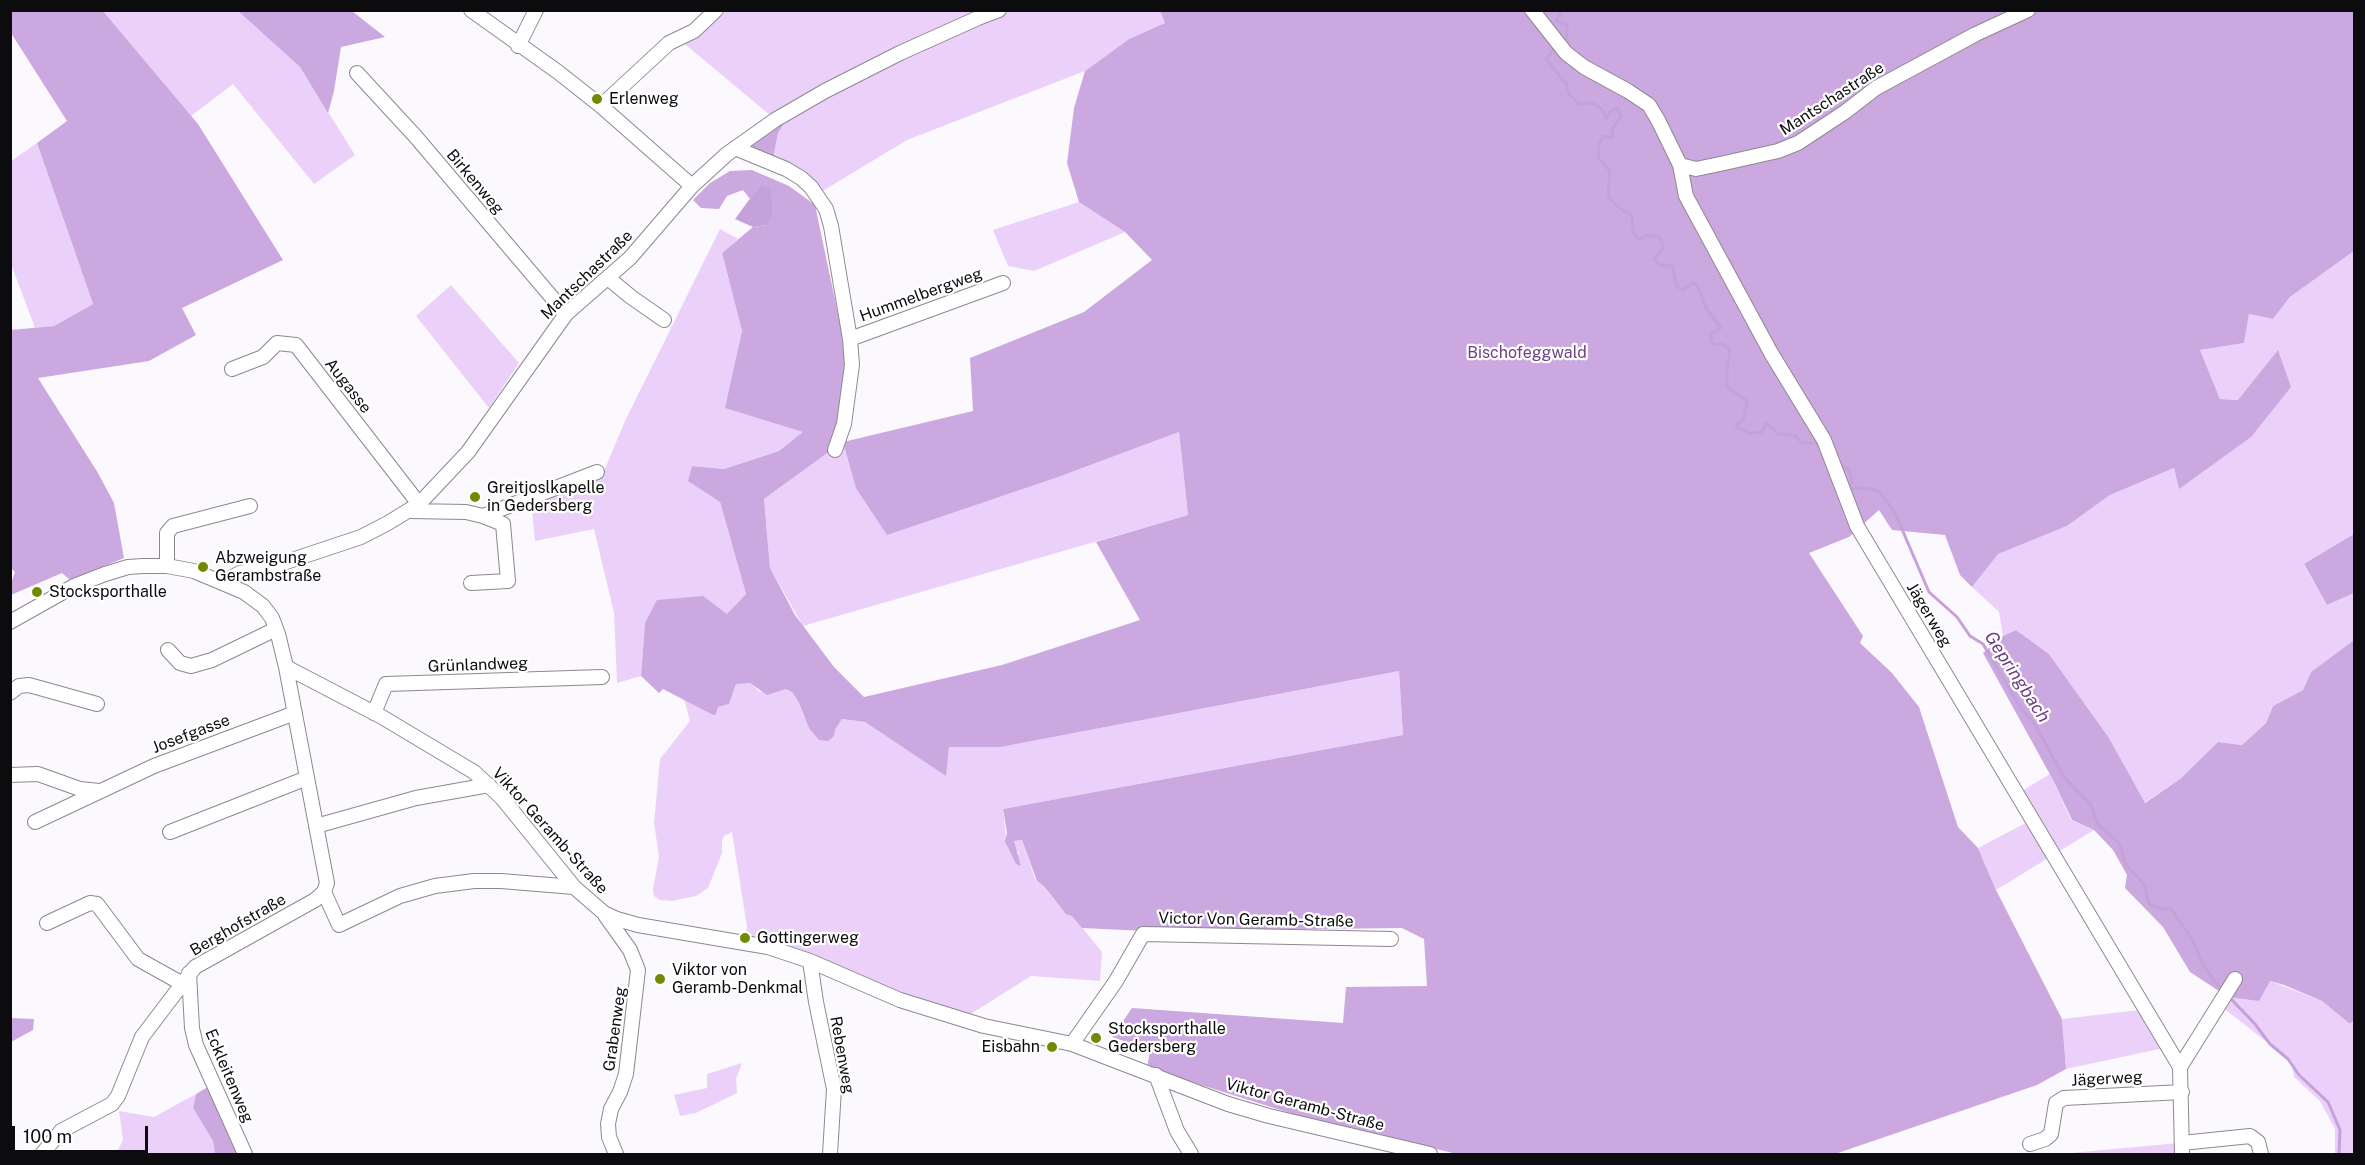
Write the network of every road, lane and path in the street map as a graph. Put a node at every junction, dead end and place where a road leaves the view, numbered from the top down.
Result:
1 (471, 10) edge
2 (536, 10) edge
3 (716, 10) edge
4 (999, 10) edge
5 (1532, 10) edge
6 (2028, 10) edge
7 (518, 46) junction
8 (357, 73) dead end
9 (601, 106) junction
10 (735, 148) junction
11 (1680, 165) junction
12 (692, 186) junction
13 (608, 278) junction
14 (1003, 283) dead end
15 (566, 314) junction
16 (664, 320) dead end
17 (850, 339) junction
18 (232, 369) dead end
19 (835, 450) dead end
20 (597, 472) dead end
21 (250, 506) dead end
22 (414, 507) junction
23 (483, 516) junction
24 (167, 566) junction
25 (471, 583) dead end
26 (227, 584) junction
27 (10, 622) edge
28 (276, 629) junction
29 (168, 650) dead end
30 (286, 667) junction
31 (602, 677) dead end
32 (10, 693) edge
33 (96, 704) dead end
34 (295, 713) junction
35 (374, 713) junction
36 (10, 775) edge
37 (307, 778) junction
38 (489, 784) junction
39 (101, 791) junction
40 (35, 822) dead end
41 (316, 826) junction
42 (170, 832) dead end
43 (574, 887) junction
44 (324, 892) junction
45 (604, 913) junction
46 (47, 923) dead end
47 (1391, 939) dead end
48 (810, 961) junction
49 (185, 978) junction
50 (2232, 983) dead end
51 (1072, 1044) junction
52 (2180, 1067) junction
53 (1156, 1075) junction
54 (2182, 1092) junction
55 (2030, 1144) dead end
56 (2182, 1149) edge
57 (42, 1155) edge
58 (244, 1155) edge
59 (616, 1155) edge
60 (830, 1155) edge
61 (1191, 1155) edge
62 (1430, 1155) edge
63 (2260, 1155) edge

1 - 7 street
2 - 7 street
3 - 9 street
4 - 10 street, Mantschastraße
5 - 11 street
6 - 11 street, Mantschastraße
7 - 9 street
8 - 15 street, Birkenweg
9 - 12 street
10 - 12 street, Mantschastraße
10 - 17 street, Hummelbergweg
11 - 52 street, Jägerweg
12 - 13 street, Mantschastraße
13 - 15 street, Mantschastraße
13 - 16 street
14 - 17 street, Hummelbergweg
15 - 22 street, Mantschastraße
17 - 19 street, Hummelbergweg
18 - 22 street, Augasse
20 - 23 street
21 - 24 street
22 - 23 street
22 - 26 street, Mantschastraße
23 - 25 street
24 - 26 street
24 - 27 street
26 - 28 street
28 - 29 street
28 - 30 street
30 - 34 street
30 - 35 street, Viktor Geramb-Straße
31 - 35 street, Grünlandweg
32 - 33 street
34 - 37 street
34 - 39 street, Josefgasse
35 - 38 street, Viktor Geramb-Straße
36 - 39 street
37 - 41 street
37 - 42 street
38 - 41 street
38 - 43 street, Viktor Geramb-Straße
39 - 40 street, Josefgasse
41 - 44 street
43 - 44 street
43 - 45 street, Viktor Geramb-Straße
44 - 49 street, Berghofstraße
45 - 48 street, Viktor Geramb-Straße
45 - 59 street, Grabenweg
46 - 49 street
47 - 51 street, Victor Von Geramb-Straße
48 - 51 street, Viktor Geramb-Straße
48 - 60 street, Rebenweg
49 - 57 street, Berghofstraße
49 - 58 street, Eckleitenweg
50 - 52 street
51 - 53 street, Viktor Geramb-Straße
52 - 54 street, Jägerweg
53 - 61 street
53 - 62 street, Viktor Geramb-Straße
54 - 55 street, Jägerweg
54 - 56 street, Jägerweg
56 - 63 street, Jägerweg

